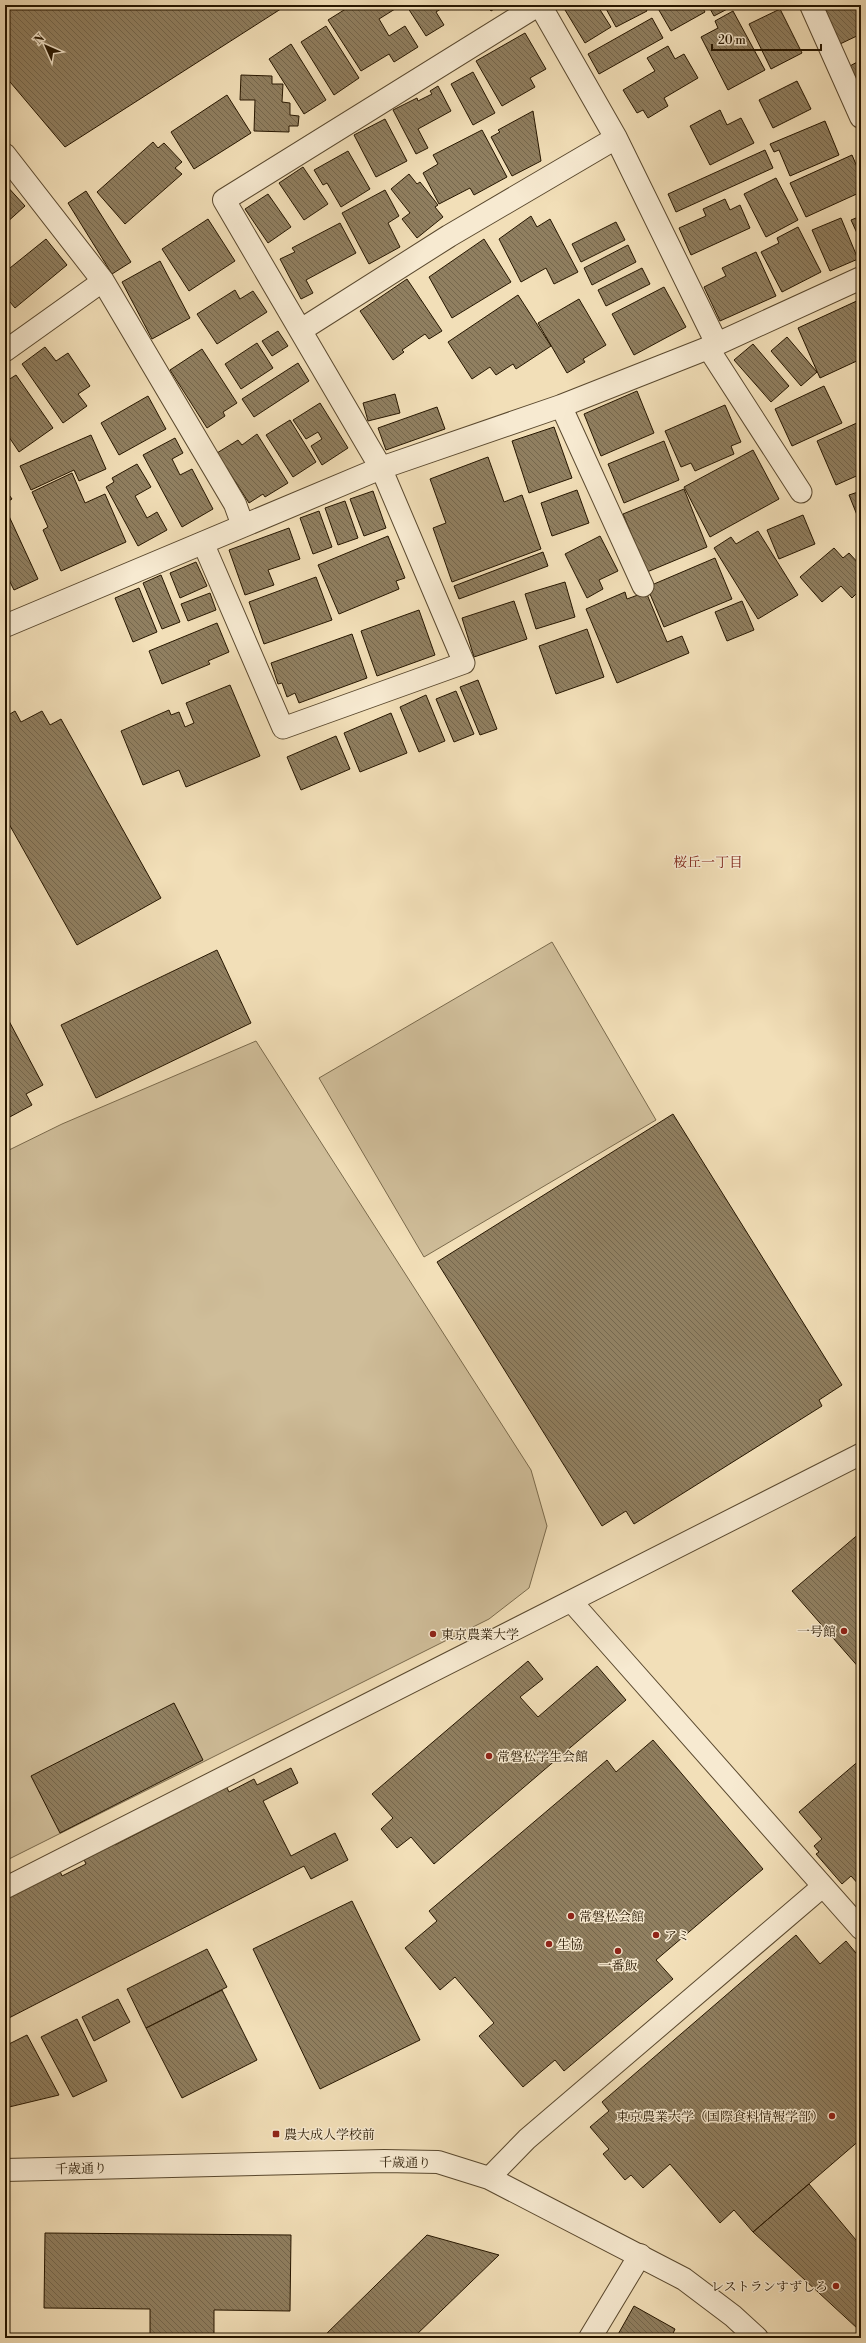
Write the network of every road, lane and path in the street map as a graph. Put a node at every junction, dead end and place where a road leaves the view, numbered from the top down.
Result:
1 (539, 5) edge
2 (811, 5) edge
3 (861, 117) edge
4 (616, 138) junction
5 (5, 155) edge
6 (861, 278) edge
7 (103, 281) junction
8 (301, 330) junction
9 (712, 346) junction
10 (5, 351) edge
11 (561, 406) junction
12 (381, 468) junction
13 (801, 492) dead end
14 (243, 526) junction
15 (203, 543) junction
16 (643, 586) dead end
17 (5, 626) edge
18 (861, 1454) edge
19 (571, 1601) junction
20 (822, 1887) junction
21 (5, 1888) edge
22 (861, 1929) edge
23 (5, 2170) edge
24 (489, 2178) junction
25 (640, 2255) junction
26 (590, 2338) edge
27 (757, 2338) edge

1 - 4 street
1 - 8 street
2 - 3 street
4 - 8 street
4 - 9 street
5 - 7 street
6 - 9 street
7 - 10 lane
7 - 14 street
8 - 12 street
9 - 11 street
9 - 13 lane
11 - 12 street
11 - 16 lane
12 - 14 street
12 - 15 lane
14 - 15 street
15 - 17 street
18 - 19 lane
19 - 20 lane
19 - 21 lane
20 - 22 lane
20 - 24 lane
23 - 24 street, 千歳通り
24 - 25 street, 千歳通り
25 - 26 street
25 - 27 street, 千歳通り

